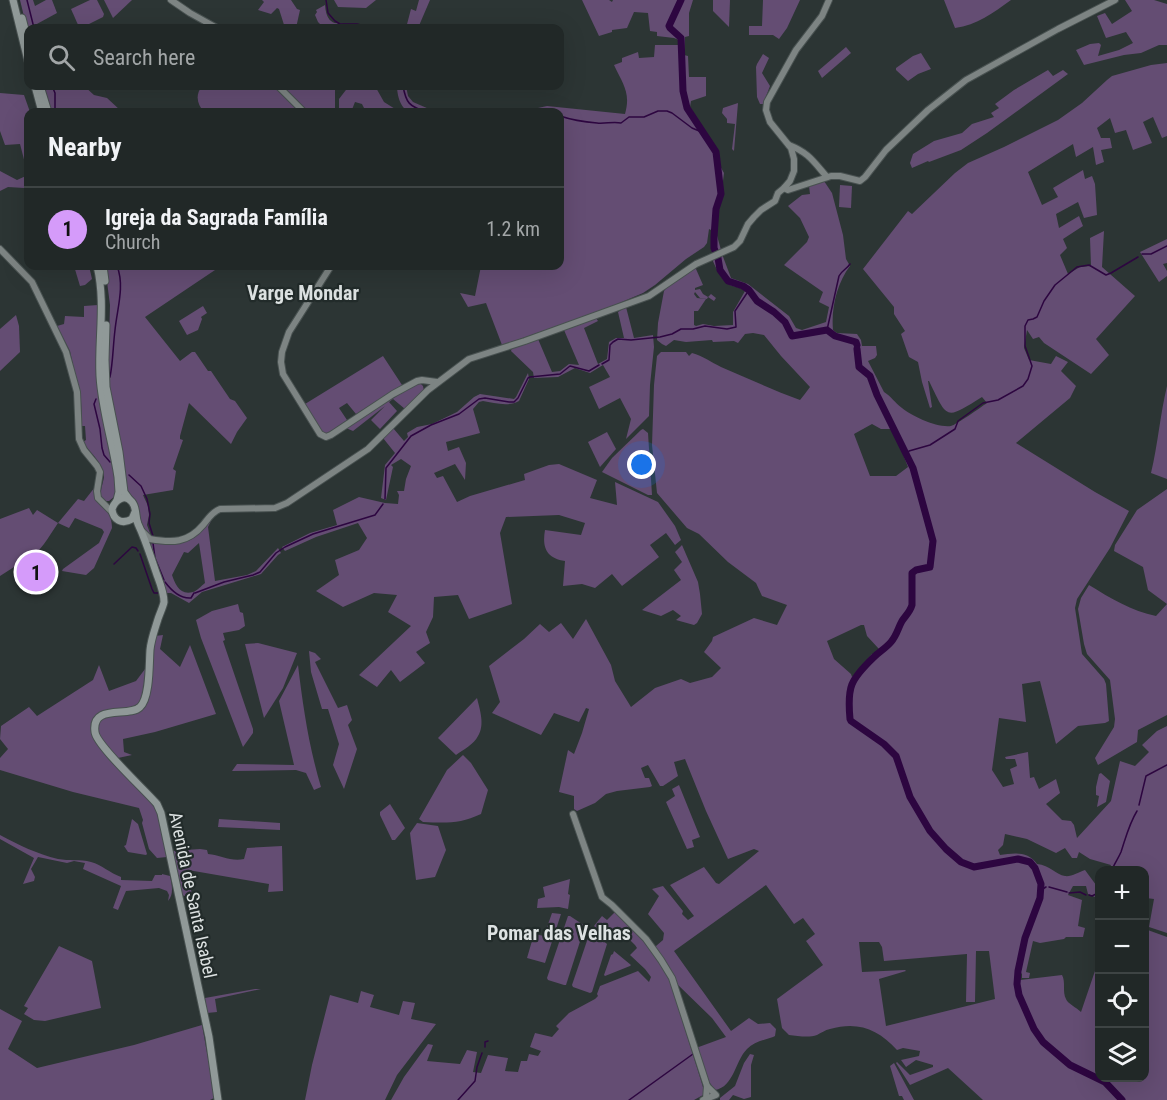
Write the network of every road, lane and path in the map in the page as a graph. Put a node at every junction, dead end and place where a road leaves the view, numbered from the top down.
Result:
1 (13, 0) edge
2 (17, 0) edge
3 (171, 0) edge
4 (829, 0) edge
5 (1114, 0) edge
6 (210, 24) edge
7 (24, 26) edge
8 (24, 45) edge
9 (36, 90) edge
10 (41, 90) edge
11 (282, 90) edge
12 (41, 108) edge
13 (47, 108) edge
14 (300, 108) edge
15 (788, 144) junction
16 (827, 177) junction
17 (784, 190) junction
18 (0, 249) edge
19 (98, 270) edge
20 (103, 270) edge
21 (328, 270) edge
22 (431, 385) junction
23 (129, 500) junction
24 (115, 502) junction
25 (102, 503) junction
26 (112, 512) junction
27 (135, 512) junction
28 (125, 522) junction
29 (138, 527) junction
30 (154, 540) junction
31 (147, 544) junction
32 (155, 570) junction
33 (573, 814) dead end
34 (707, 1086) junction
35 (704, 1099) edge
36 (218, 1100) edge

1 - 8 main road
2 - 7 main road
3 - 6 street
4 - 15 street
5 - 16 street
9 - 12 main road
10 - 13 main road
11 - 14 street
15 - 16 street
15 - 17 street
16 - 17 street
17 - 22 street
18 - 25 street
19 - 24 main road
20 - 23 main road
21 - 22 street
22 - 30 street
23 - 24 main road
23 - 27 main road
24 - 25 street
24 - 26 main road
25 - 26 street
26 - 28 main road
27 - 28 main road
27 - 29 main road, Avenida de Santa Isabel
28 - 29 main road
29 - 30 street
29 - 31 main road, Avenida de Santa Isabel
29 - 32 main road, Avenida de Santa Isabel
30 - 31 street
31 - 32 main road, Avenida de Santa Isabel
32 - 36 main road, Avenida de Santa Isabel
33 - 34 street
34 - 35 street
34 - 35 street

